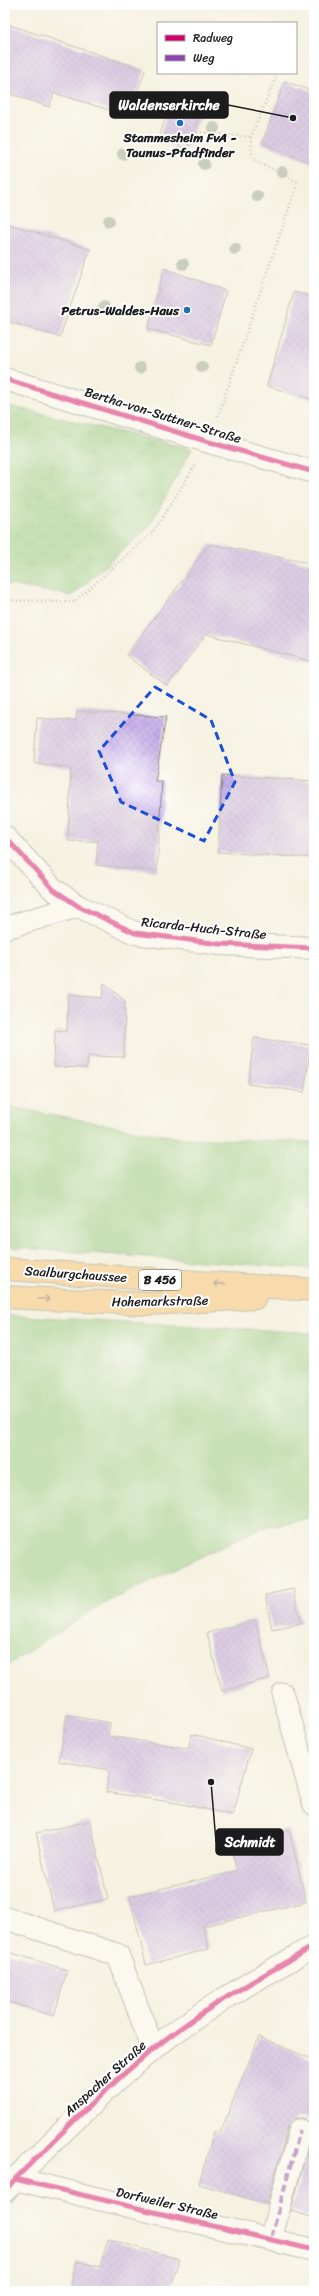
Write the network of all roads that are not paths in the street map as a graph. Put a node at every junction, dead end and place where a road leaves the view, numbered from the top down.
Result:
1 (5, 379) edge
2 (314, 472) edge
3 (5, 837) edge
4 (78, 906) junction
5 (5, 928) edge
6 (314, 948) edge
7 (5, 1269) edge
8 (314, 1290) edge
9 (314, 1295) edge
10 (5, 1297) edge
11 (284, 1694) dead end
12 (314, 1804) edge
13 (5, 1918) edge
14 (314, 1946) edge
15 (153, 2049) junction
16 (300, 2130) dead end
17 (10, 2185) edge
18 (271, 2238) junction
19 (314, 2250) edge

1 - 2 street, Bertha-von-Suttner-Straße
3 - 4 street, Ricarda-Huch-Straße
4 - 5 street
4 - 6 street, Ricarda-Huch-Straße
8 -> 7 main road, Saalburgchaussee / B 456
10 -> 9 main road, Hohemarkstraße / B 456
11 - 12 street
13 - 15 street, Anspacher Straße
14 - 15 street, Anspacher Straße
15 - 17 street, Anspacher Straße
16 - 18 street
17 - 18 street, Dorfweiler Straße
18 - 19 street, Dorfweiler Straße

